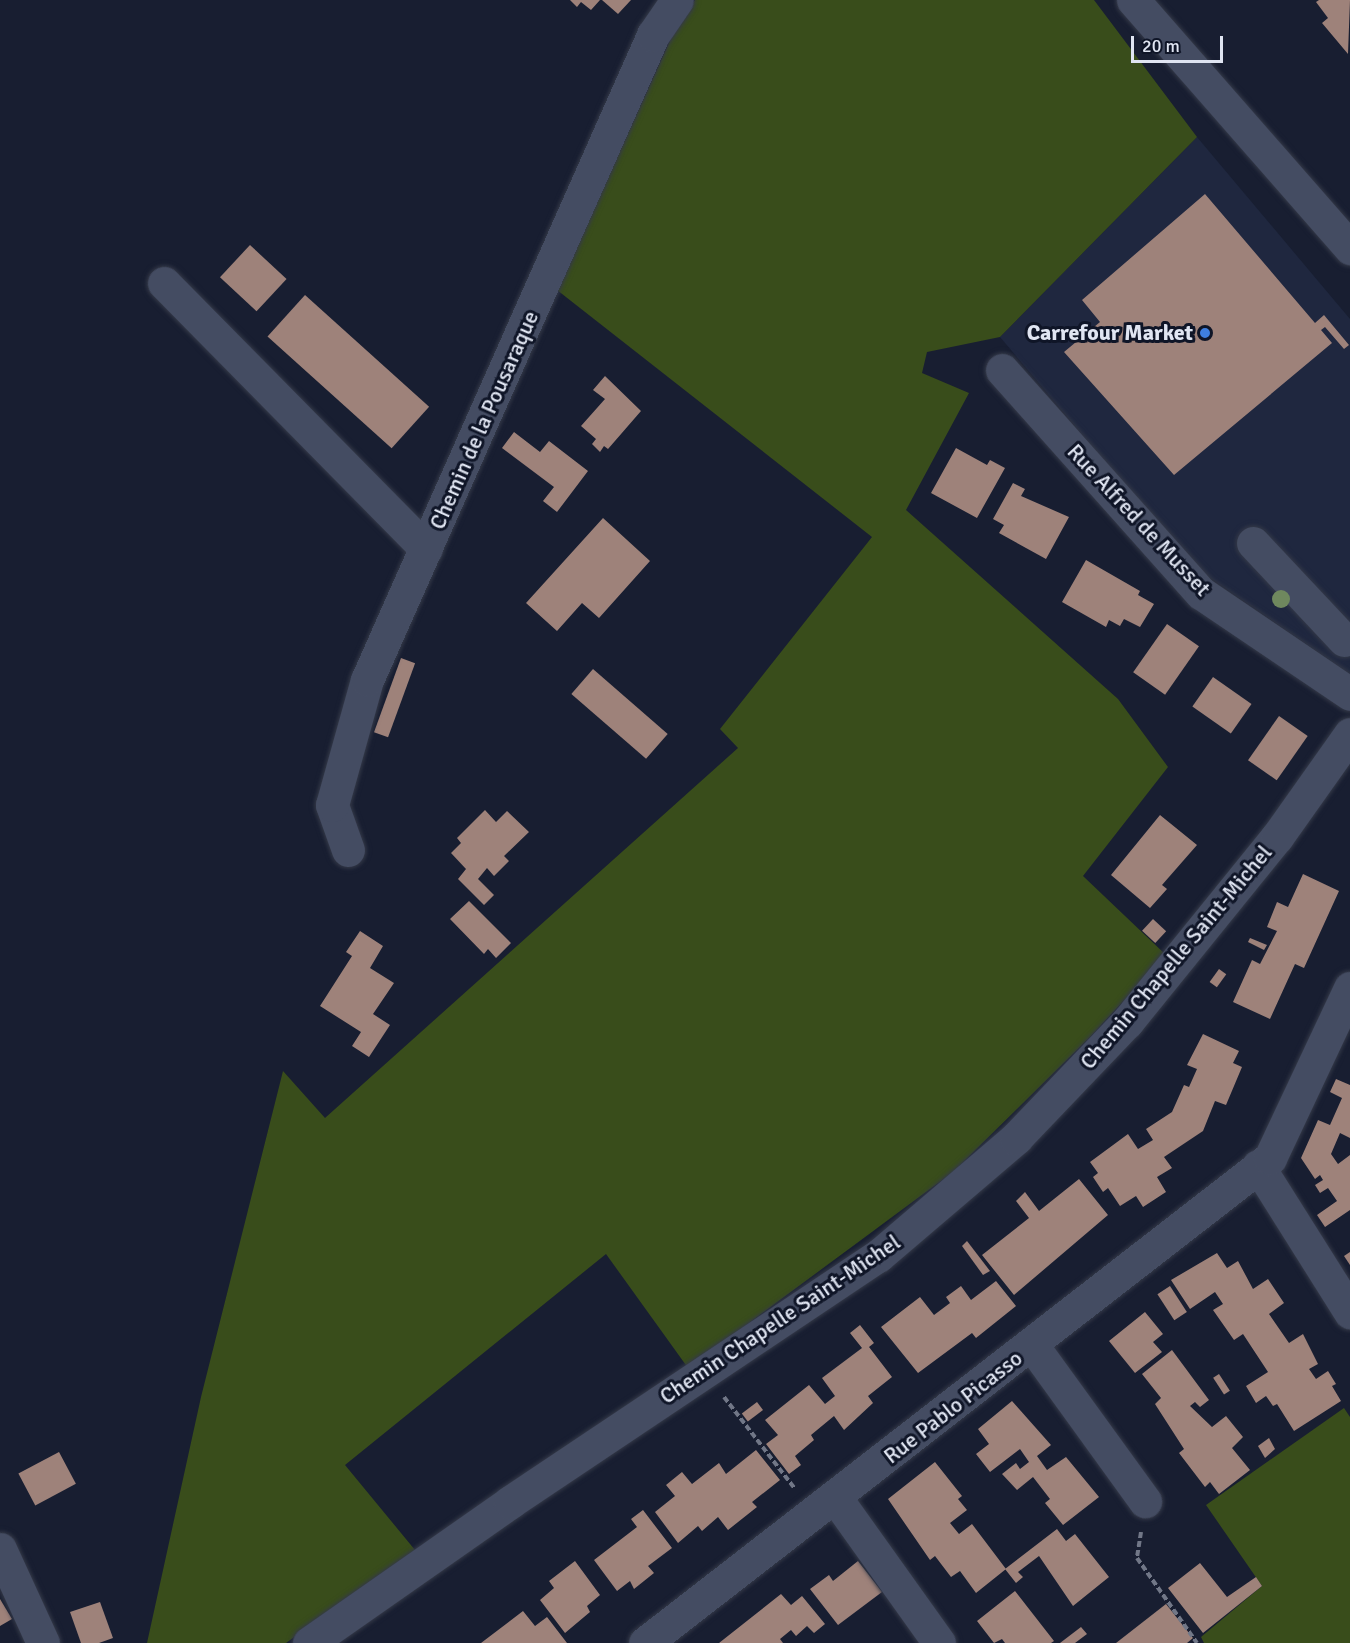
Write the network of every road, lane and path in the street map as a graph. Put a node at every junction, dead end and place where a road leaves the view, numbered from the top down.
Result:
1 (677, 0) edge
2 (1133, 0) edge
3 (1350, 248) edge
4 (164, 283) dead end
5 (1002, 370) dead end
6 (1253, 543) dead end
7 (426, 549) junction
8 (1344, 640) dead end
9 (1350, 694) edge
10 (1350, 734) edge
11 (348, 850) dead end
12 (1350, 987) edge
13 (1258, 1166) junction
14 (1350, 1312) edge
15 (1032, 1346) junction
16 (705, 1372) junction
17 (1144, 1502) joint
18 (824, 1505) junction
19 (0, 1549) edge
20 (43, 1643) edge
21 (309, 1643) edge
22 (645, 1643) edge
23 (939, 1643) edge
24 (1197, 1643) edge

1 - 7 street, Chemin de la Pousaraque
2 - 3 street
4 - 7 street
5 - 9 street, Rue Alfred de Musset
6 - 8 street
7 - 11 street, Chemin de la Pousaraque
10 - 16 street, Chemin Chapelle Saint-Michel
12 - 13 street, Rue Pablo Picasso
13 - 14 street
13 - 15 street, Rue Pablo Picasso
15 - 17 street
15 - 18 street, Rue Pablo Picasso
16 - 18 path
16 - 21 street, Chemin Chapelle Saint-Michel
17 - 24 path
18 - 22 street, Rue Pablo Picasso
18 - 23 street
19 - 20 street

